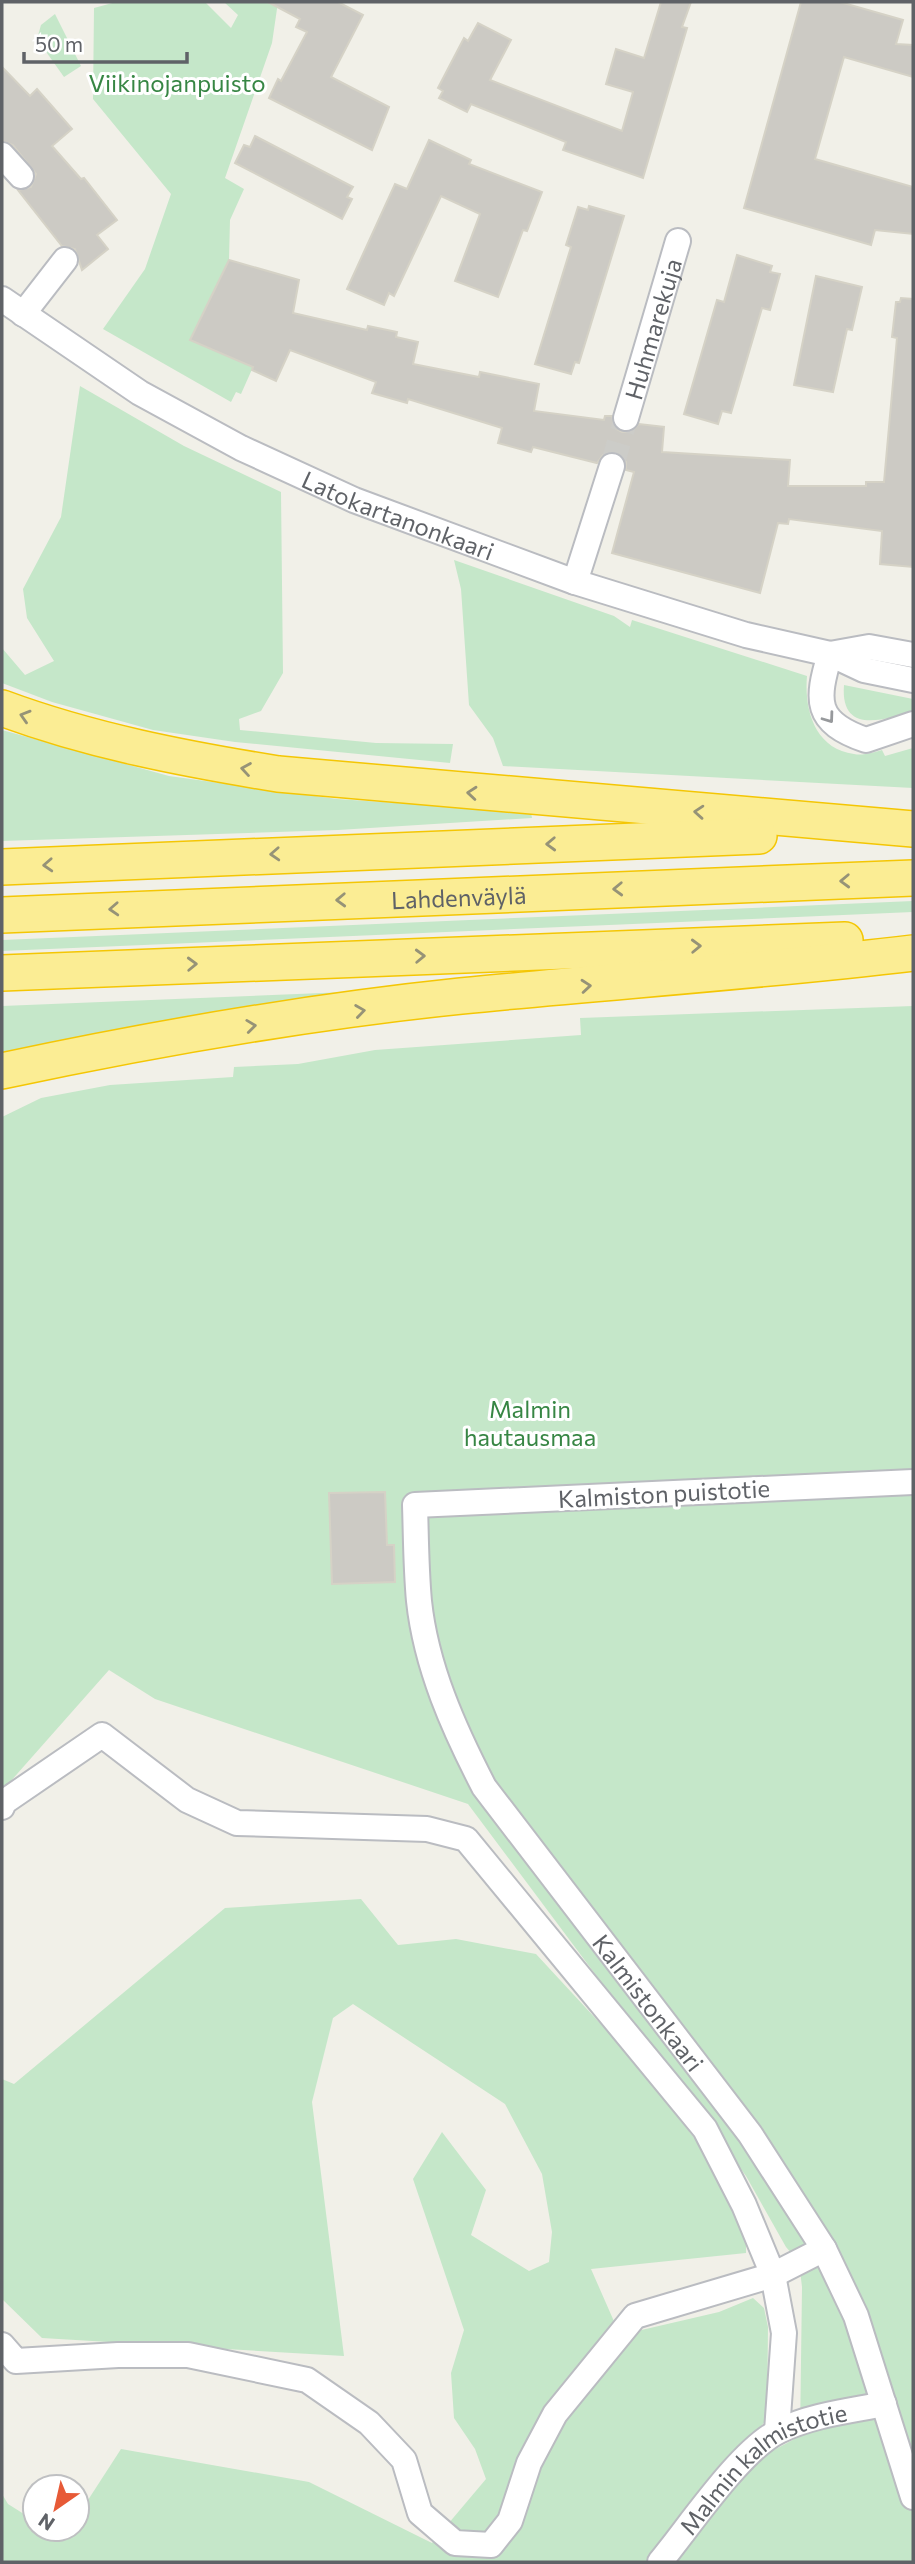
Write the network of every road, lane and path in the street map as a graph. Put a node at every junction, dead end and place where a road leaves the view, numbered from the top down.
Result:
1 (2, 155) edge
2 (21, 177) dead end
3 (678, 241) dead end
4 (65, 260) dead end
5 (2, 299) edge
6 (23, 314) junction
7 (626, 418) tunnel mouth
8 (612, 466) tunnel mouth
9 (575, 582) junction
10 (830, 654) junction
11 (913, 655) edge
12 (913, 680) edge
13 (2, 708) edge
14 (913, 724) edge
15 (913, 830) edge
16 (2, 867) edge
17 (913, 878) edge
18 (2, 915) edge
19 (913, 938) edge
20 (913, 953) edge
21 (2, 974) edge
22 (162, 1037) junction
23 (2, 1071) edge
24 (2, 1093) edge
25 (913, 1482) edge
26 (415, 1505) joint
27 (2, 1807) edge
28 (824, 2249) junction
29 (773, 2275) junction
30 (2, 2345) edge
31 (884, 2404) junction
32 (777, 2431) junction
33 (913, 2497) edge
34 (660, 2562) edge

1 - 2 street
3 - 7 street, Huhmarekuja
4 - 6 street
5 - 6 street, Latokartanonkaari
6 - 9 street, Latokartanonkaari
8 - 9 street
9 - 10 street, Latokartanonkaari
10 - 11 street, Latokartanonkaari
10 - 12 street, Latokartanonkaari
10 -> 14 street
15 -> 13 highway
15 -> 16 highway
17 -> 18 highway, Lahdenväylä
21 -> 19 highway
22 -> 20 highway
22 - 23 highway
22 - 24 highway
25 - 26 street, Kalmiston puistotie
26 - 28 street, Kalmistonkaari
27 - 29 street
28 - 29 street
28 - 31 street, Kalmistonkaari
29 - 30 street
29 - 32 street
31 - 32 street, Malmin kalmistotie
31 - 33 street, Kalmistonkaari
32 - 34 street, Malmin kalmistotie

